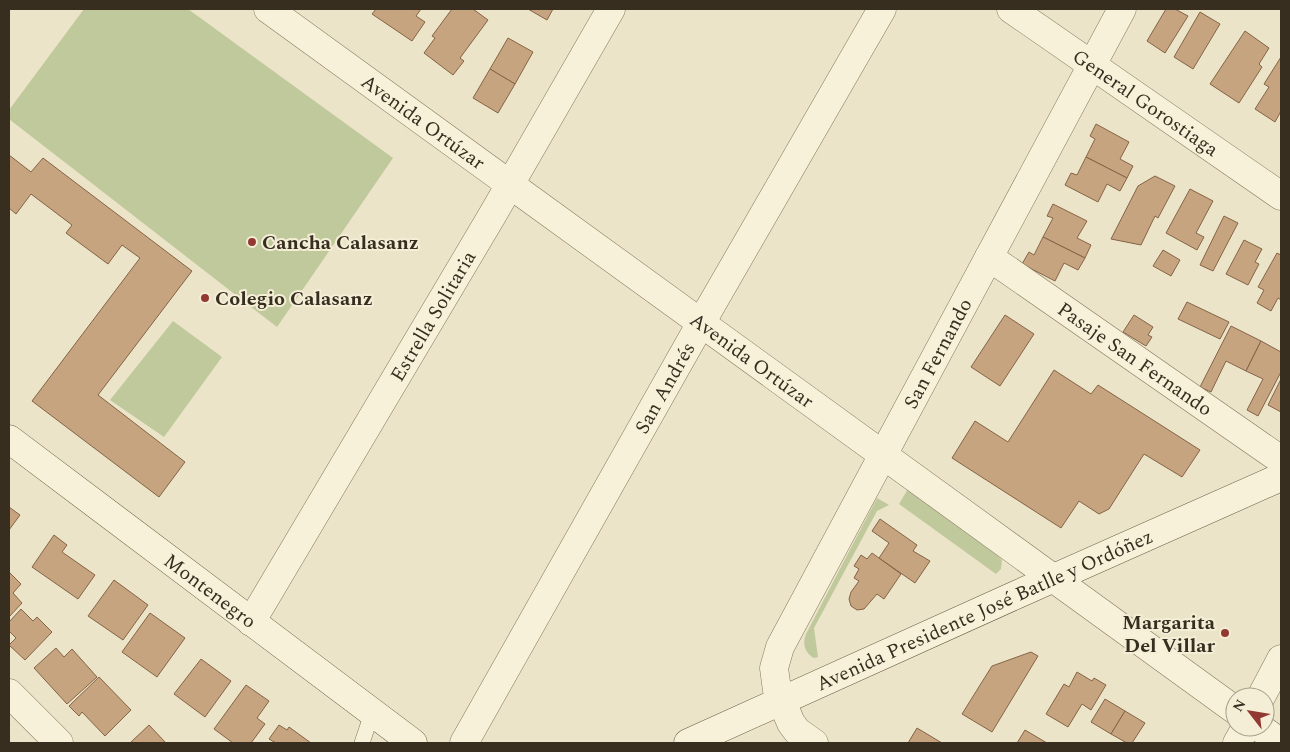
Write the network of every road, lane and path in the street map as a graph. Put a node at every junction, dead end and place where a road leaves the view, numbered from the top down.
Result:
1 (268, 9) edge
2 (611, 9) edge
3 (882, 9) edge
4 (1011, 9) edge
5 (1122, 9) edge
6 (1091, 65) junction
7 (510, 184) junction
8 (1281, 196) edge
9 (989, 257) junction
10 (701, 323) junction
11 (9, 439) edge
12 (883, 455) junction
13 (1281, 460) edge
14 (1281, 477) edge
15 (1054, 578) junction
16 (252, 622) junction
17 (1281, 659) edge
18 (1266, 687) edge
19 (9, 693) edge
20 (781, 702) junction
21 (1225, 703) edge
22 (372, 713) junction
23 (59, 743) edge
24 (362, 743) edge
25 (413, 743) edge
26 (464, 743) edge
27 (688, 743) edge
28 (814, 743) edge

1 - 7 street, Avenida Ortúzar
2 - 7 street, Estrella Solitaria
3 - 10 street, San Andrés
4 - 6 street, General Gorostiaga
5 - 6 street, San Fernando
6 - 8 street, General Gorostiaga
6 - 9 street, San Fernando
7 - 10 street, Avenida Ortúzar
7 - 16 street, Estrella Solitaria
9 - 12 street, San Fernando
9 - 13 street, Pasaje San Fernando
10 - 12 street, Avenida Ortúzar
10 - 26 street, San Andrés
11 - 16 street, Montenegro
12 - 15 street, Avenida Ortúzar
12 - 20 street, San Fernando
14 - 15 street, Avenida Presidente José Batlle y Ordóñez
15 - 20 street, Avenida Presidente José Batlle y Ordóñez
15 - 21 street, Avenida Ortúzar
16 - 22 street, Montenegro
17 - 18 street
19 - 23 street
20 - 27 street, Avenida Presidente José Batlle y Ordóñez
20 - 28 street, San Fernando
22 - 24 lane
22 - 25 street, Montenegro

